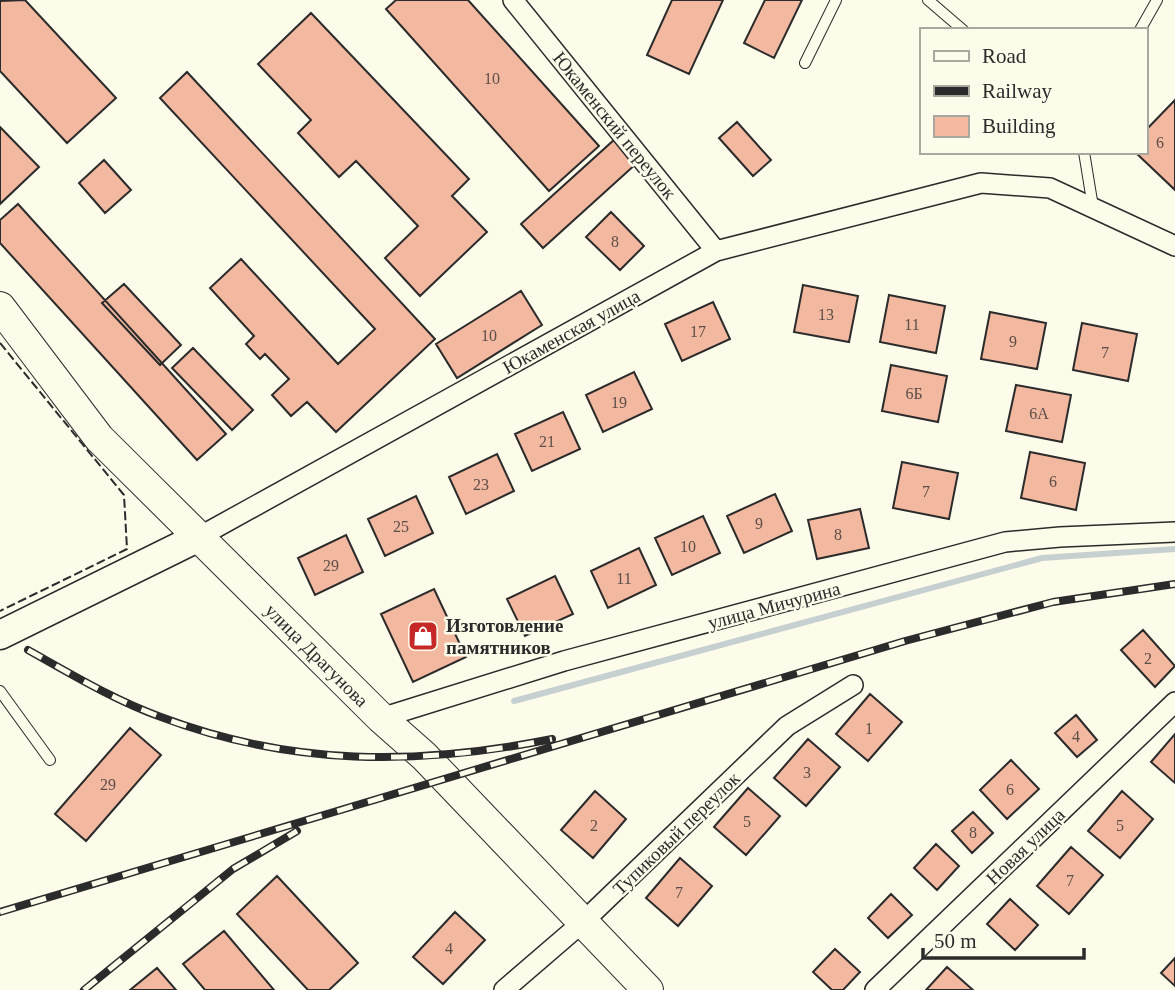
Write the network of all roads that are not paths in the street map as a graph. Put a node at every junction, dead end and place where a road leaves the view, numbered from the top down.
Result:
1 (513, 0) edge
2 (836, 0) edge
3 (928, 0) edge
4 (1157, 0) edge
5 (961, 28) edge
6 (1141, 28) edge
7 (805, 63) dead end
8 (1084, 154) edge
9 (1093, 208) junction
10 (1175, 246) edge
11 (716, 251) junction
12 (0, 307) edge
13 (1175, 532) edge
14 (199, 537) junction
15 (0, 635) edge
16 (853, 685) dead end
17 (0, 691) edge
18 (1175, 702) edge
19 (381, 718) junction
20 (50, 760) dead end
21 (583, 922) junction
22 (504, 990) edge
23 (648, 990) edge
24 (875, 990) edge

1 - 11 street, Юкаменский переулок
2 - 7 lane
3 - 5 lane
4 - 6 lane
8 - 9 lane
9 - 10 street, Юкаменская улица
9 - 11 street, Юкаменская улица
11 - 14 street, Юкаменская улица
12 - 14 main road, улица Драгунова
13 - 19 street, улица Мичурина
14 - 15 street, Юкаменская улица
14 - 19 main road, улица Драгунова
16 - 21 street, Тупиковый переулок
17 - 20 lane
18 - 24 street, Новая улица
19 - 21 main road, улица Драгунова
21 - 22 street, Тупиковый переулок
21 - 23 main road, улица Драгунова

